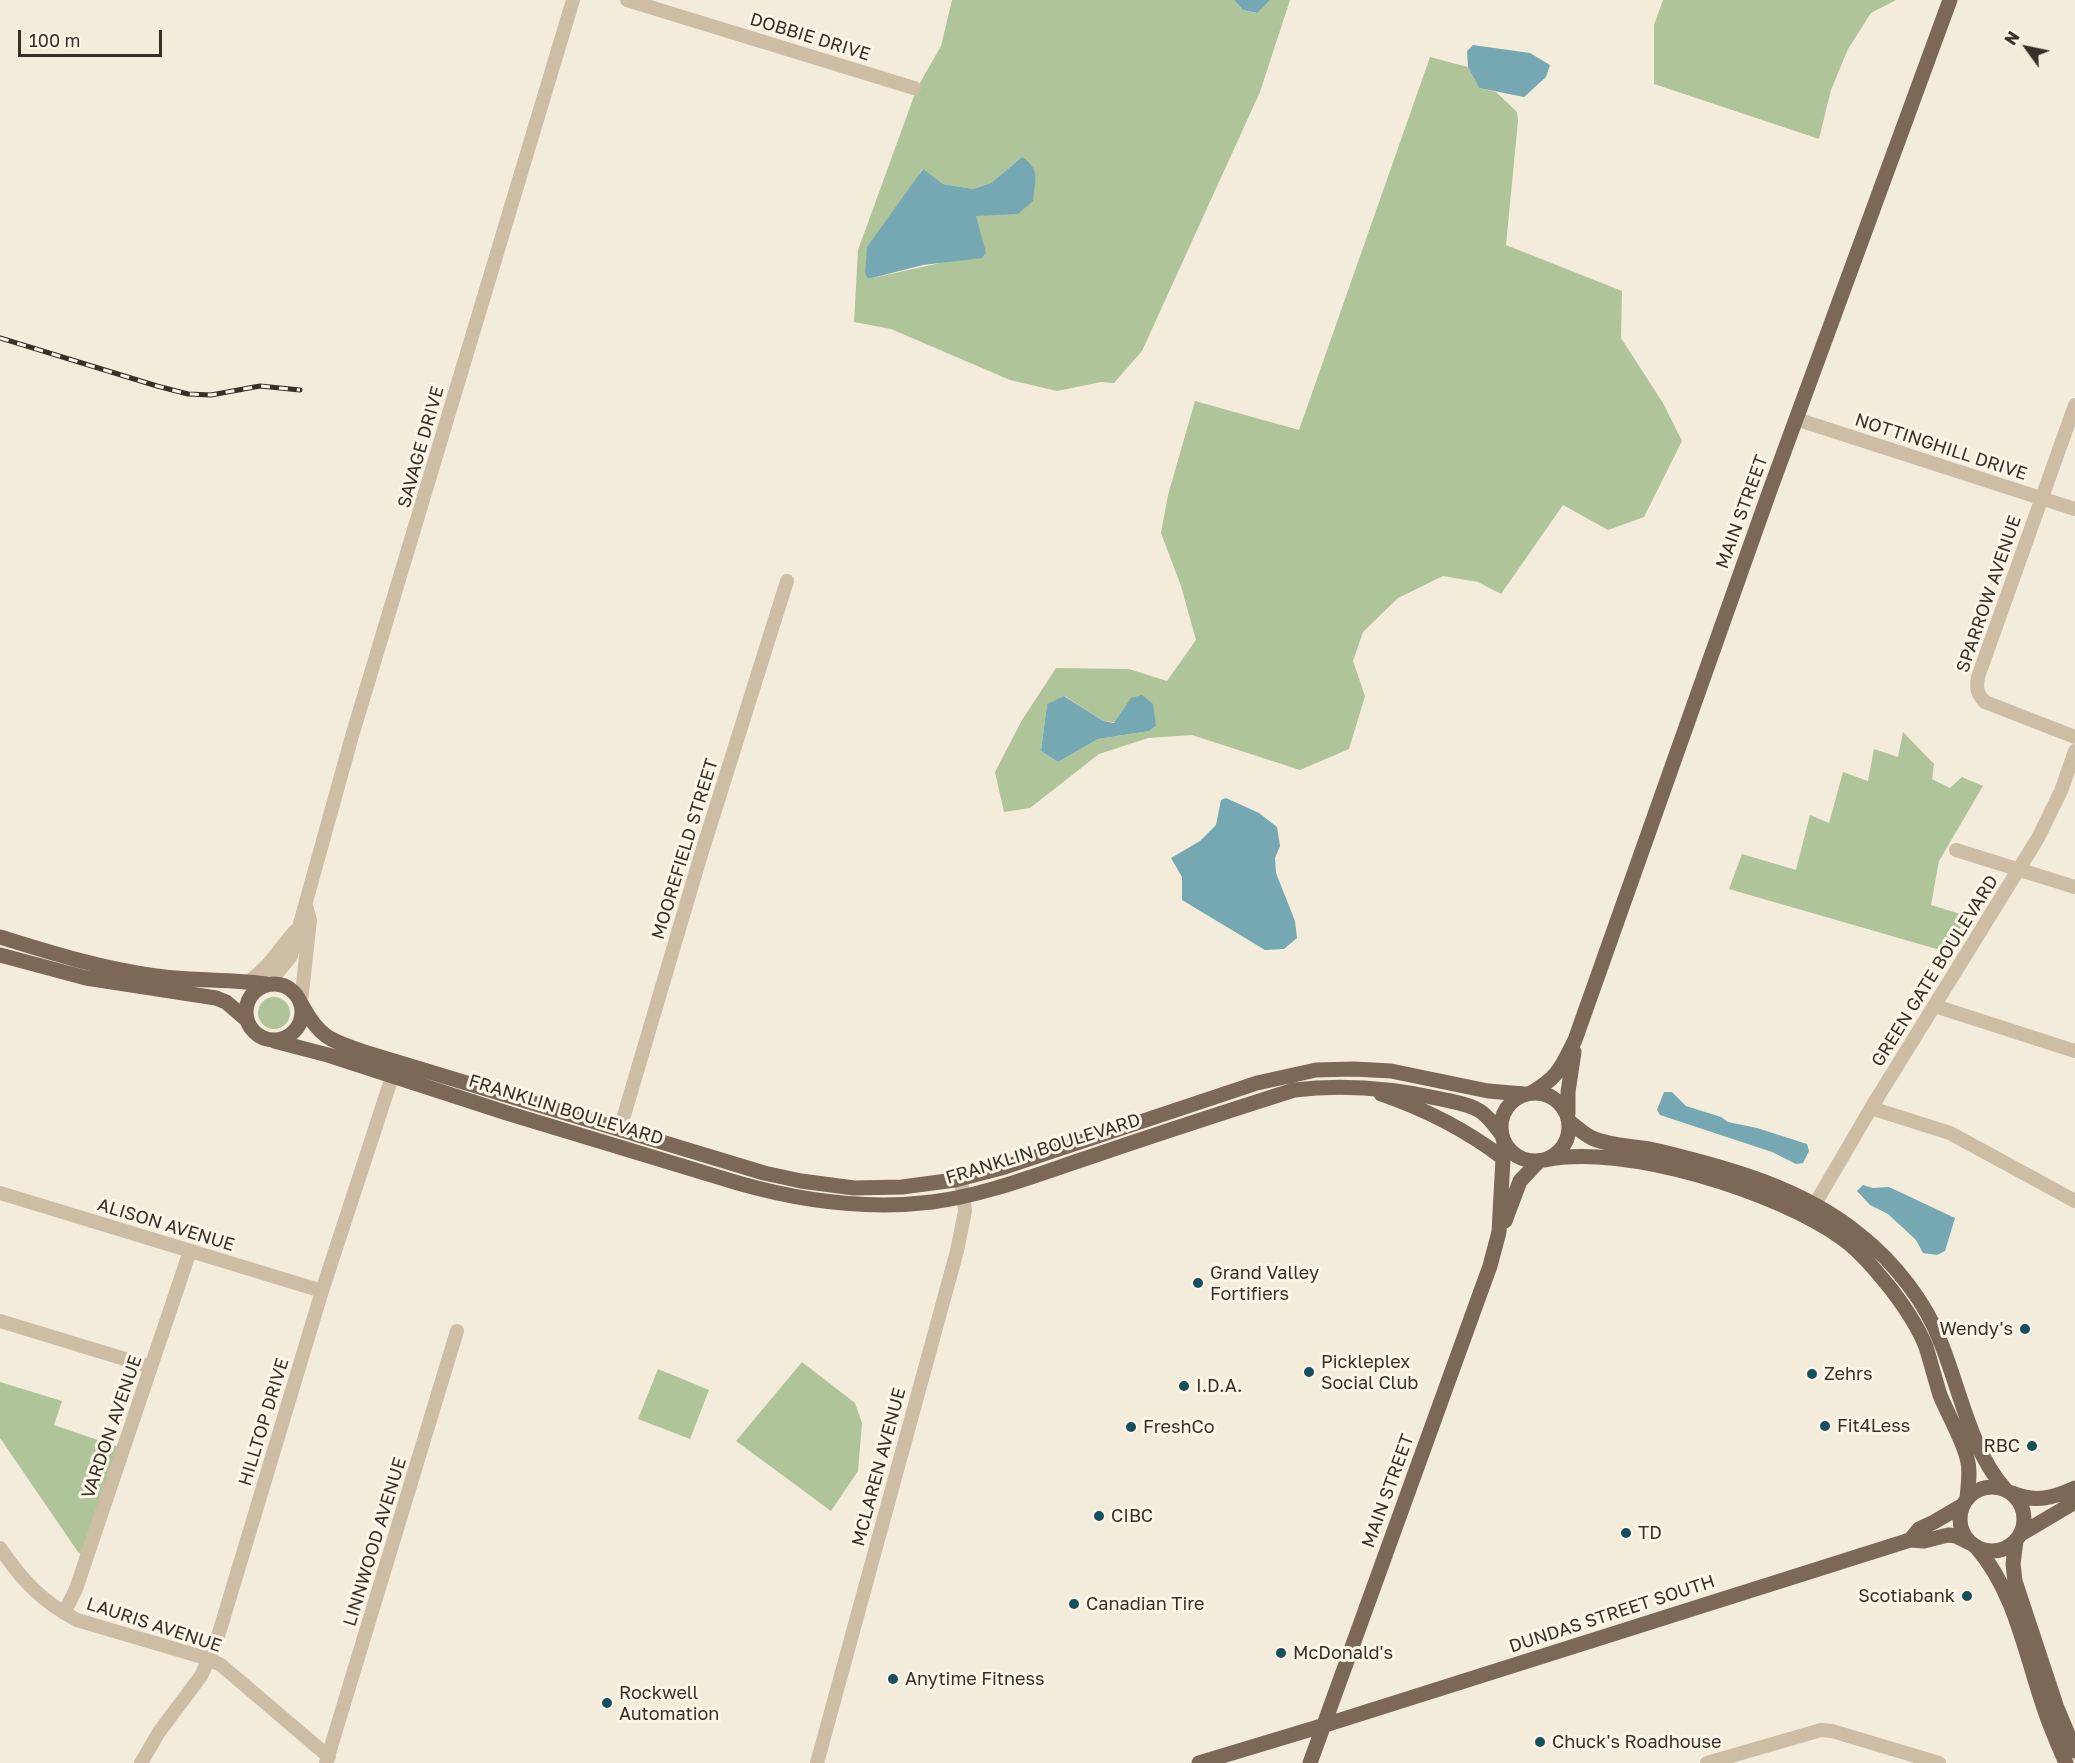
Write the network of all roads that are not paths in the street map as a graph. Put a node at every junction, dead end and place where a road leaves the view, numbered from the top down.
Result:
1 (573, 0) edge
2 (627, 0) edge
3 (1950, 0) edge
4 (914, 88) dead end
5 (2075, 405) edge
6 (1796, 419) junction
7 (2042, 498) junction
8 (2075, 509) edge
9 (787, 581) dead end
10 (2075, 736) edge
11 (2075, 751) edge
12 (1956, 850) dead end
13 (2018, 870) junction
14 (2075, 887) edge
15 (306, 906) junction
16 (298, 927) junction
17 (0, 937) edge
18 (0, 955) edge
19 (247, 982) junction
20 (268, 984) junction
21 (302, 1003) junction
22 (1935, 1006) junction
23 (247, 1020) junction
24 (1575, 1040) junction
25 (274, 1041) junction
26 (2075, 1052) edge
27 (392, 1077) junction
28 (1359, 1086) junction
29 (1528, 1094) junction
30 (1871, 1108) junction
31 (1569, 1119) junction
32 (620, 1129) junction
33 (1502, 1138) junction
34 (1503, 1158) junction
35 (1542, 1161) junction
36 (962, 1179) junction
37 (0, 1193) edge
38 (965, 1197) junction
39 (2075, 1201) edge
40 (1815, 1204) junction
41 (1500, 1232) junction
42 (190, 1251) junction
43 (322, 1291) junction
44 (0, 1321) edge
45 (457, 1331) dead end
46 (151, 1367) junction
47 (2075, 1488) edge
48 (2008, 1490) junction
49 (1965, 1502) junction
50 (2075, 1502) edge
51 (2019, 1538) junction
52 (1910, 1540) junction
53 (1974, 1545) junction
54 (0, 1548) edge
55 (64, 1613) junction
56 (210, 1659) junction
57 (1325, 1725) junction
58 (2075, 1751) edge
59 (328, 1760) edge
60 (1224, 1760) edge
61 (141, 1763) edge
62 (817, 1763) edge
63 (1199, 1763) edge
64 (1310, 1763) edge
65 (1707, 1763) edge
66 (1939, 1763) edge
67 (2066, 1763) edge

1 - 15 street, SAVAGE DRIVE
2 - 4 street, DOBBIE DRIVE
3 - 6 main road, MAIN STREET
5 - 7 street, SPARROW AVENUE
6 - 7 street, NOTTINGHILL DRIVE
6 - 24 main road, MAIN STREET
7 - 8 street, NOTTINGHILL DRIVE
7 - 10 street, SPARROW AVENUE
9 - 32 street, MOOREFIELD STREET
11 - 13 street, GREEN GATE BOULEVARD
12 - 13 street
13 - 14 street
13 - 22 street, GREEN GATE BOULEVARD
15 - 16 street, SAVAGE DRIVE
15 - 21 street, SAVAGE DRIVE
16 - 19 street
16 - 20 street, SAVAGE DRIVE
17 - 19 main road
18 - 23 main road
19 - 20 main road
20 - 21 main road
20 - 23 main road
21 - 25 main road
21 - 32 main road, FRANKLIN BOULEVARD
22 - 26 street
22 - 30 street, GREEN GATE BOULEVARD
23 - 25 main road
24 - 29 main road, MAIN STREET
24 - 31 main road, MAIN STREET
25 - 27 main road, FRANKLIN BOULEVARD
27 - 38 main road, FRANKLIN BOULEVARD
27 - 43 street, HILLTOP DRIVE
28 - 33 main road, FRANKLIN BOULEVARD
28 - 34 main road
28 - 38 main road, FRANKLIN BOULEVARD
29 - 31 main road
29 - 33 main road
29 - 36 main road, FRANKLIN BOULEVARD
30 - 39 street
30 - 40 street, GREEN GATE BOULEVARD
31 - 35 main road
31 - 40 main road
32 - 36 main road, FRANKLIN BOULEVARD
33 - 34 main road, MAIN STREET
33 - 35 main road
34 - 41 main road, MAIN STREET
35 - 41 main road, MAIN STREET
35 - 49 main road
36 - 38 street, MCLAREN AVENUE
37 - 42 street, ALISON AVENUE
38 - 62 street, MCLAREN AVENUE
40 - 48 main road
41 - 57 main road, MAIN STREET
42 - 43 street, ALISON AVENUE
42 - 46 street, VARDON AVENUE
43 - 56 street, HILLTOP DRIVE
44 - 46 street
45 - 59 street, LINNWOOD AVENUE
46 - 55 street, VARDON AVENUE
47 - 48 main road
48 - 49 main road
48 - 51 main road
49 - 52 main road, DUNDAS STREET SOUTH
49 - 53 main road
50 - 51 main road
51 - 53 main road
51 - 58 main road
52 - 53 main road, DUNDAS STREET SOUTH
52 - 57 main road, DUNDAS STREET SOUTH
53 - 67 main road
54 - 55 street, LAURIS AVENUE
55 - 56 street, LAURIS AVENUE
56 - 59 street, LAURIS AVENUE
56 - 61 street, HILLTOP DRIVE
57 - 60 main road, DUNDAS STREET SOUTH
57 - 64 main road, MAIN STREET
60 - 63 main road, DUNDAS STREET SOUTH
65 - 66 street

